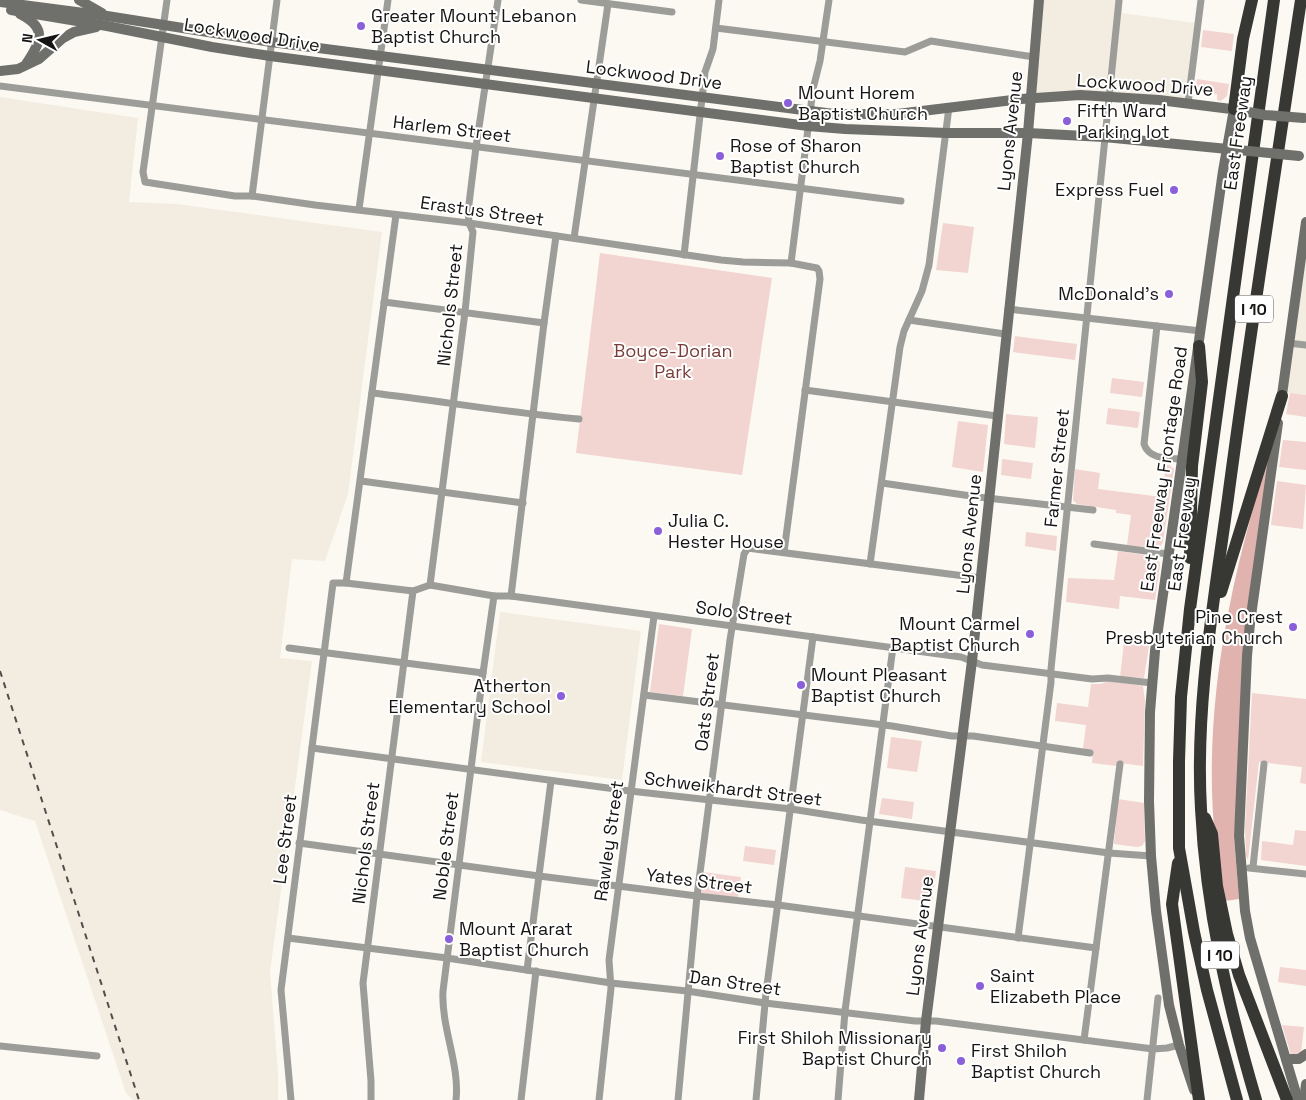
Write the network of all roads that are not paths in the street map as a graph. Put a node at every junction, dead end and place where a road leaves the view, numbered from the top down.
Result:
1 (36, 0) edge
2 (80, 0) edge
3 (168, 0) edge
4 (277, 0) edge
5 (388, 0) edge
6 (498, 0) edge
7 (581, 0) edge
8 (719, 0) edge
9 (829, 0) edge
10 (1040, 0) edge
11 (1119, 0) edge
12 (1201, 0) edge
13 (1252, 0) edge
14 (1274, 0) edge
15 (1301, 0) edge
16 (623, 2) edge
17 (608, 4) junction
18 (5, 6) edge
19 (672, 12) dead end
20 (107, 21) junction
21 (164, 24) junction
22 (716, 28) junction
23 (162, 37) junction
24 (271, 42) junction
25 (823, 42) junction
26 (270, 56) junction
27 (380, 56) junction
28 (1034, 57) junction
29 (26, 65) junction
30 (378, 70) junction
31 (488, 70) junction
32 (0, 71) edge
33 (485, 83) junction
34 (596, 83) junction
35 (0, 86) edge
36 (1108, 95) junction
37 (595, 97) junction
38 (702, 98) junction
39 (1030, 98) junction
40 (1188, 103) junction
41 (153, 106) junction
42 (949, 107) junction
43 (1238, 110) junction
44 (810, 111) junction
45 (701, 112) junction
46 (1305, 118) edge
47 (262, 119) junction
48 (808, 126) junction
49 (947, 133) junction
50 (1028, 133) junction
51 (370, 134) junction
52 (1104, 138) junction
53 (476, 147) junction
54 (1233, 149) junction
55 (1302, 157) edge
56 (585, 162) junction
57 (694, 175) junction
58 (801, 188) junction
59 (252, 196) junction
60 (901, 201) dead end
61 (359, 209) junction
62 (396, 215) junction
63 (1306, 222) edge
64 (469, 223) junction
65 (556, 236) junction
66 (574, 238) junction
67 (684, 254) junction
68 (791, 263) junction
69 (384, 302) junction
70 (1008, 309) junction
71 (465, 312) junction
72 (1087, 317) junction
73 (909, 320) junction
74 (544, 323) junction
75 (1158, 326) junction
76 (1200, 331) junction
77 (1005, 334) junction
78 (1288, 343) junction
79 (1306, 345) edge
80 (1199, 346) junction
81 (805, 390) junction
82 (372, 393) junction
83 (1282, 396) junction
84 (454, 402) junction
85 (892, 402) junction
86 (533, 415) junction
87 (997, 416) junction
88 (579, 419) dead end
89 (1182, 459) junction
90 (361, 481) junction
91 (882, 483) junction
92 (442, 492) junction
93 (989, 498) junction
94 (523, 503) junction
95 (1068, 507) junction
96 (1092, 510) dead end
97 (1094, 544) dead end
98 (784, 552) junction
99 (1168, 554) junction
100 (870, 564) junction
101 (980, 578) junction
102 (333, 583) joint
103 (346, 583) junction
104 (430, 585) junction
105 (413, 591) junction
106 (494, 596) junction
107 (511, 596) junction
108 (1190, 609) junction
109 (654, 616) junction
110 (1212, 618) junction
111 (732, 626) junction
112 (813, 637) junction
113 (289, 648) dead end
114 (893, 648) junction
115 (324, 653) junction
116 (972, 661) junction
117 (403, 663) junction
118 (483, 673) junction
119 (1051, 674) junction
120 (1152, 683) junction
121 (644, 695) junction
122 (722, 705) junction
123 (802, 715) junction
124 (883, 724) junction
125 (963, 737) junction
126 (1043, 747) junction
127 (312, 748) junction
128 (1090, 753) dead end
129 (392, 758) junction
130 (1120, 764) dead end
131 (1264, 764) dead end
132 (471, 770) junction
133 (551, 781) junction
134 (630, 791) junction
135 (710, 799) junction
136 (1201, 808) junction
137 (791, 809) junction
138 (870, 821) junction
139 (950, 832) junction
140 (299, 843) junction
141 (1030, 843) junction
142 (1179, 848) junction
143 (380, 853) junction
144 (1109, 853) junction
145 (1151, 856) junction
146 (459, 865) junction
147 (1253, 867) junction
148 (1240, 868) junction
149 (1306, 874) edge
150 (539, 876) junction
151 (618, 886) junction
152 (697, 896) junction
153 (778, 905) junction
154 (858, 915) junction
155 (938, 927) junction
156 (288, 938) junction
157 (1018, 938) junction
158 (368, 948) junction
159 (1096, 948) junction
160 (447, 958) junction
161 (527, 970) junction
162 (536, 972) junction
163 (610, 983) junction
164 (687, 991) junction
165 (1158, 998) dead end
166 (765, 1003) junction
167 (846, 1012) junction
168 (926, 1021) junction
169 (1084, 1040) junction
170 (1178, 1045) junction
171 (0, 1046) edge
172 (1152, 1049) junction
173 (1306, 1054) edge
174 (97, 1056) dead end
175 (1286, 1060) junction
176 (1306, 1084) edge
177 (291, 1100) edge
178 (371, 1100) edge
179 (456, 1100) edge
180 (521, 1100) edge
181 (599, 1100) edge
182 (678, 1100) edge
183 (756, 1100) edge
184 (838, 1100) edge
185 (919, 1100) edge
186 (1147, 1100) edge
187 (1198, 1100) edge
188 (1236, 1100) edge
189 (1256, 1100) edge
190 (1287, 1100) edge
191 (1298, 1100) edge
192 (1304, 1100) edge

1 - 18 main road
2 - 20 main road
3 - 21 street
4 - 24 street
5 - 27 street
6 - 31 street, Nichols Street
7 - 17 street
8 - 22 street
9 - 25 street
10 - 28 main road, Lyons Avenue
11 - 36 street, Farmer Street
12 - 40 street
13 - 43 highway
14 - 108 highway, East Freeway / I 10
15 - 110 highway, I 10
16 - 17 street
16 - 19 street
17 - 34 street
18 - 20 main road, Lockwood Drive
18 - 29 main road
20 - 21 main road, Lockwood Drive
20 - 23 main road, Lockwood Drive
20 - 29 main road
21 - 23 street
21 - 24 main road, Lockwood Drive
22 - 25 street
22 - 38 street
23 - 26 main road, Lockwood Drive
23 - 41 street
24 - 26 street
24 - 27 main road, Lockwood Drive
25 - 28 street
25 - 44 street
26 - 30 main road, Lockwood Drive
26 - 47 street
27 - 30 street
27 - 31 main road, Lockwood Drive
28 - 39 main road, Lyons Avenue
29 - 32 main road
30 - 33 main road, Lockwood Drive
30 - 51 street
31 - 33 street, Nichols Street
31 - 34 main road, Lockwood Drive
33 - 37 main road, Lockwood Drive
33 - 53 street, Nichols Street
34 - 37 street
34 - 38 main road, Lockwood Drive
35 - 41 street, Harlem Street
36 - 39 main road, Lockwood Drive
36 - 40 main road, Lockwood Drive
36 - 52 street, Farmer Street
37 - 45 main road, Lockwood Drive
37 - 56 street
38 - 44 main road, Lockwood Drive
38 - 45 street
39 - 42 main road, Lockwood Drive
39 - 50 main road, Lyons Avenue
40 - 43 main road, Lockwood Drive
41 - 47 street, Harlem Street
41 - 59 street, Erastus Street
42 - 44 main road, Lockwood Drive
42 - 49 street
43 - 46 main road, Lockwood Drive, bridge
43 - 54 main road, East Freeway Frontage Road
44 - 48 street
45 - 48 main road, Lockwood Drive
45 - 57 street
47 - 51 street, Harlem Street
47 - 59 street
48 - 49 main road, Lockwood Drive
48 - 58 street
49 - 50 main road, Lockwood Drive
49 - 73 street
50 - 52 main road, Lockwood Drive
50 - 70 main road, Lyons Avenue
51 - 53 street, Harlem Street
51 - 61 street
52 - 54 main road, Lockwood Drive
52 - 72 street, Farmer Street
53 - 56 street, Harlem Street
53 - 64 street, Nichols Street
54 - 55 main road, Lockwood Drive, bridge
54 - 76 main road, East Freeway Frontage Road
56 - 57 street, Harlem Street
56 - 66 street
57 - 58 street, Harlem Street
57 - 67 street
58 - 60 street, Harlem Street
58 - 68 street
59 - 61 street, Erastus Street
61 - 62 street, Erastus Street
62 - 64 street, Erastus Street
62 - 69 street
63 - 78 main road
64 - 65 street, Erastus Street
64 - 71 street, Nichols Street
65 - 66 street, Erastus Street
65 - 74 street
66 - 67 street, Erastus Street
67 - 68 street, Erastus Street
68 - 81 street, Erastus Street
69 - 71 street
69 - 82 street
70 - 72 street
70 - 77 main road, Lyons Avenue
71 - 74 street
71 - 84 street, Nichols Street
72 - 75 street
72 - 95 street, Farmer Street
73 - 77 street
73 - 85 street
74 - 86 street
75 - 76 street
75 - 89 street
76 - 80 main road, East Freeway Frontage Road
77 - 87 main road, Lyons Avenue
78 - 79 street
78 - 83 main road
80 - 89 main road, East Freeway Frontage Road
80 - 108 highway
81 - 85 street
81 - 98 street
82 - 84 street
82 - 90 street
83 - 110 highway
83 - 148 main road
84 - 86 street
84 - 92 street, Nichols Street
85 - 87 street
85 - 91 street
86 - 88 street
86 - 94 street
87 - 93 main road, Lyons Avenue
89 - 99 main road, East Freeway Frontage Road
90 - 92 street
90 - 103 street
91 - 93 street
91 - 100 street
92 - 94 street
92 - 104 street, Nichols Street
93 - 95 street
93 - 101 main road, Lyons Avenue
94 - 107 street
95 - 96 street
95 - 119 street, Farmer Street
97 - 99 street
98 - 100 street
98 - 111 street, Oats Street
99 - 120 main road, East Freeway Frontage Road
100 - 101 street
101 - 116 main road, Lyons Avenue
102 - 103 street, Solo Street
102 - 115 street, Lee Street
103 - 105 street, Solo Street
104 - 105 street, Solo Street
104 - 106 street, Solo Street
105 - 117 street, Nichols Street
106 - 107 street, Solo Street
106 - 118 street, Noble Street
107 - 109 street, Solo Street
108 - 142 highway, East Freeway / I 10
109 - 111 street, Solo Street
109 - 121 street, Rawley Street
110 - 136 highway, I 10
111 - 112 street, Solo Street
111 - 122 street, Oats Street
112 - 114 street, Solo Street
112 - 123 street
113 - 115 street
114 - 116 street, Solo Street
114 - 124 street
115 - 117 street
115 - 127 street, Lee Street
116 - 119 street, Solo Street
116 - 125 main road, Lyons Avenue
117 - 118 street
117 - 129 street, Nichols Street
118 - 132 street, Noble Street
119 - 120 street, Solo Street
119 - 126 street, Farmer Street
120 - 145 main road, East Freeway Frontage Road
121 - 122 street
121 - 134 street, Rawley Street
122 - 123 street
122 - 135 street, Oats Street
123 - 124 street
123 - 137 street
124 - 125 street
124 - 138 street
125 - 126 street
125 - 139 main road, Lyons Avenue
126 - 128 street
126 - 141 street, Farmer Street
127 - 129 street, Schweikhardt Street
127 - 140 street, Lee Street
129 - 132 street, Schweikhardt Street
129 - 143 street, Nichols Street
130 - 144 street
131 - 147 street
132 - 133 street, Schweikhardt Street
132 - 146 street, Noble Street
133 - 134 street, Schweikhardt Street
133 - 150 street
134 - 135 street, Schweikhardt Street
134 - 151 street, Rawley Street
135 - 137 street, Schweikhardt Street
135 - 152 street, Oats Street
136 - 189 highway, I 10
136 - 190 highway
137 - 138 street, Schweikhardt Street
137 - 153 street
138 - 139 street, Schweikhardt Street
138 - 154 street
139 - 141 street, Schweikhardt Street
139 - 155 main road, Lyons Avenue
140 - 143 street, Yates Street
140 - 156 street, Lee Street
141 - 144 street, Schweikhardt Street
141 - 157 street, Farmer Street
142 - 187 highway
142 - 188 highway, East Freeway / I 10
143 - 146 street, Yates Street
143 - 158 street, Nichols Street
144 - 145 street, Schweikhardt Street
144 - 159 street
145 - 170 main road, East Freeway Frontage Road
146 - 150 street, Yates Street
146 - 160 street, Noble Street
147 - 148 street
147 - 149 street
148 - 175 main road
150 - 151 street, Yates Street
150 - 161 street
151 - 152 street, Yates Street
151 - 163 street, Rawley Street
152 - 153 street, Yates Street
152 - 164 street, Oats Street
153 - 154 street, Yates Street
153 - 166 street
154 - 155 street, Yates Street
154 - 167 street
155 - 157 street, Yates Street
155 - 168 main road, Lyons Avenue
156 - 158 street, Dan Street
156 - 177 street, Lee Street
157 - 159 street, Yates Street
158 - 160 street, Dan Street
158 - 178 street, Nichols Street
159 - 169 street
160 - 161 street, Dan Street
160 - 179 street, Noble Street
161 - 162 street, Dan Street
162 - 163 street, Dan Street
162 - 180 street
163 - 164 street, Dan Street
163 - 181 street, Rawley Street
164 - 166 street, Dan Street
164 - 182 street, Oats Street
165 - 172 street
166 - 167 street, Dan Street
166 - 183 street
167 - 168 street, Dan Street
167 - 184 street
168 - 169 street, Dan Street
168 - 185 main road, Lyons Avenue
169 - 172 street, Dan Street
170 - 172 street, Dan Street
170 - 187 main road, East Freeway Frontage Road
171 - 174 street
172 - 186 street
173 - 175 main road
175 - 191 main road
176 - 192 main road

